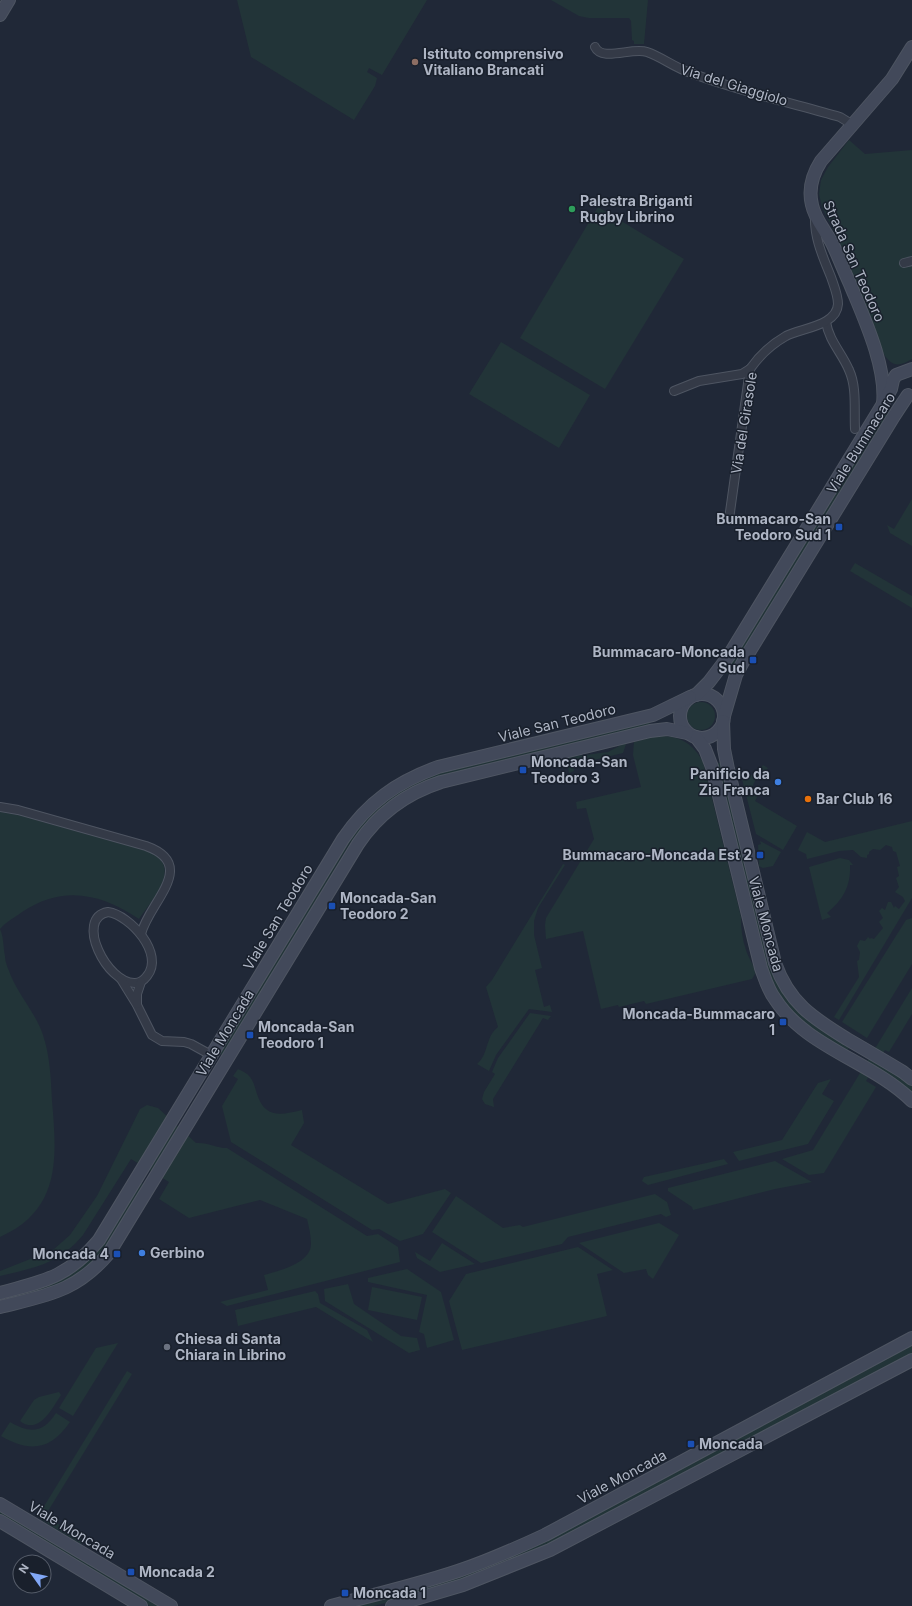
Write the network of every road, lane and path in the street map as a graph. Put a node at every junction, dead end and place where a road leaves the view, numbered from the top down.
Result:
1 (9, 0) edge
2 (0, 15) edge
3 (595, 47) dead end
4 (912, 47) edge
5 (853, 124) junction
6 (815, 215) junction
7 (826, 322) junction
8 (876, 353) junction
9 (880, 369) junction
10 (750, 370) junction
11 (907, 372) edge
12 (893, 383) junction
13 (674, 391) dead end
14 (910, 394) edge
15 (883, 404) junction
16 (855, 429) dead end
17 (728, 519) dead end
18 (720, 670) junction
19 (736, 675) junction
20 (693, 696) junction
21 (648, 716) junction
22 (723, 718) junction
23 (650, 731) junction
24 (692, 735) junction
25 (726, 761) junction
26 (712, 767) junction
27 (0, 807) edge
28 (149, 914) junction
29 (131, 924) junction
30 (141, 934) junction
31 (120, 978) junction
32 (141, 982) junction
33 (137, 1005) junction
34 (212, 1055) junction
35 (224, 1062) junction
36 (912, 1079) edge
37 (194, 1085) junction
38 (206, 1092) junction
39 (912, 1101) edge
40 (0, 1292) edge
41 (0, 1307) edge
42 (912, 1338) edge
43 (912, 1360) edge
44 (0, 1504) edge
45 (0, 1521) edge
46 (141, 1606) edge
47 (171, 1606) edge
48 (331, 1606) edge
49 (392, 1606) edge

1 - 2 main road
3 - 5 street, Via del Giaggiolo
4 - 5 main road, Strada San Teodoro
5 - 6 main road, Strada San Teodoro
6 - 7 street
6 - 8 main road, Strada San Teodoro
7 - 10 street, Via del Girasole
7 - 16 street
8 - 9 main road
8 - 11 main road
9 - 12 main road
9 - 15 main road
10 - 13 street
10 - 17 street, Via del Girasole
11 - 12 main road, Viale San Teodoro
12 - 14 main road
12 - 15 main road, Viale San Teodoro
14 - 19 main road, Viale Bummacaro
15 - 18 main road, Viale San Teodoro
18 - 19 main road
18 - 20 main road, Viale San Teodoro
19 - 22 main road, Viale Bummacaro
20 - 21 main road, Viale San Teodoro
20 - 22 main road
20 - 24 main road
21 - 23 main road
21 - 34 main road, Viale San Teodoro
22 - 24 main road
22 - 25 main road, Viale Bummacaro
23 - 24 main road, Viale Moncada
23 - 35 main road, Viale Moncada
24 - 26 main road, Viale Moncada
25 - 26 main road
25 - 36 main road, Viale Bummacaro
26 - 39 main road, Viale Moncada
27 - 28 street
28 - 29 street
28 - 30 street
29 - 30 street
29 - 31 street
30 - 32 street
31 - 32 street
31 - 33 street
32 - 33 street
33 - 34 street
34 - 35 main road
34 - 37 main road, Viale San Teodoro
35 - 38 main road, Viale Moncada
37 - 38 main road
37 - 40 main road, Viale San Teodoro
38 - 41 main road, Viale Moncada
42 - 48 main road, Viale Moncada
43 - 49 main road
44 - 47 main road, Viale Moncada
45 - 46 main road

